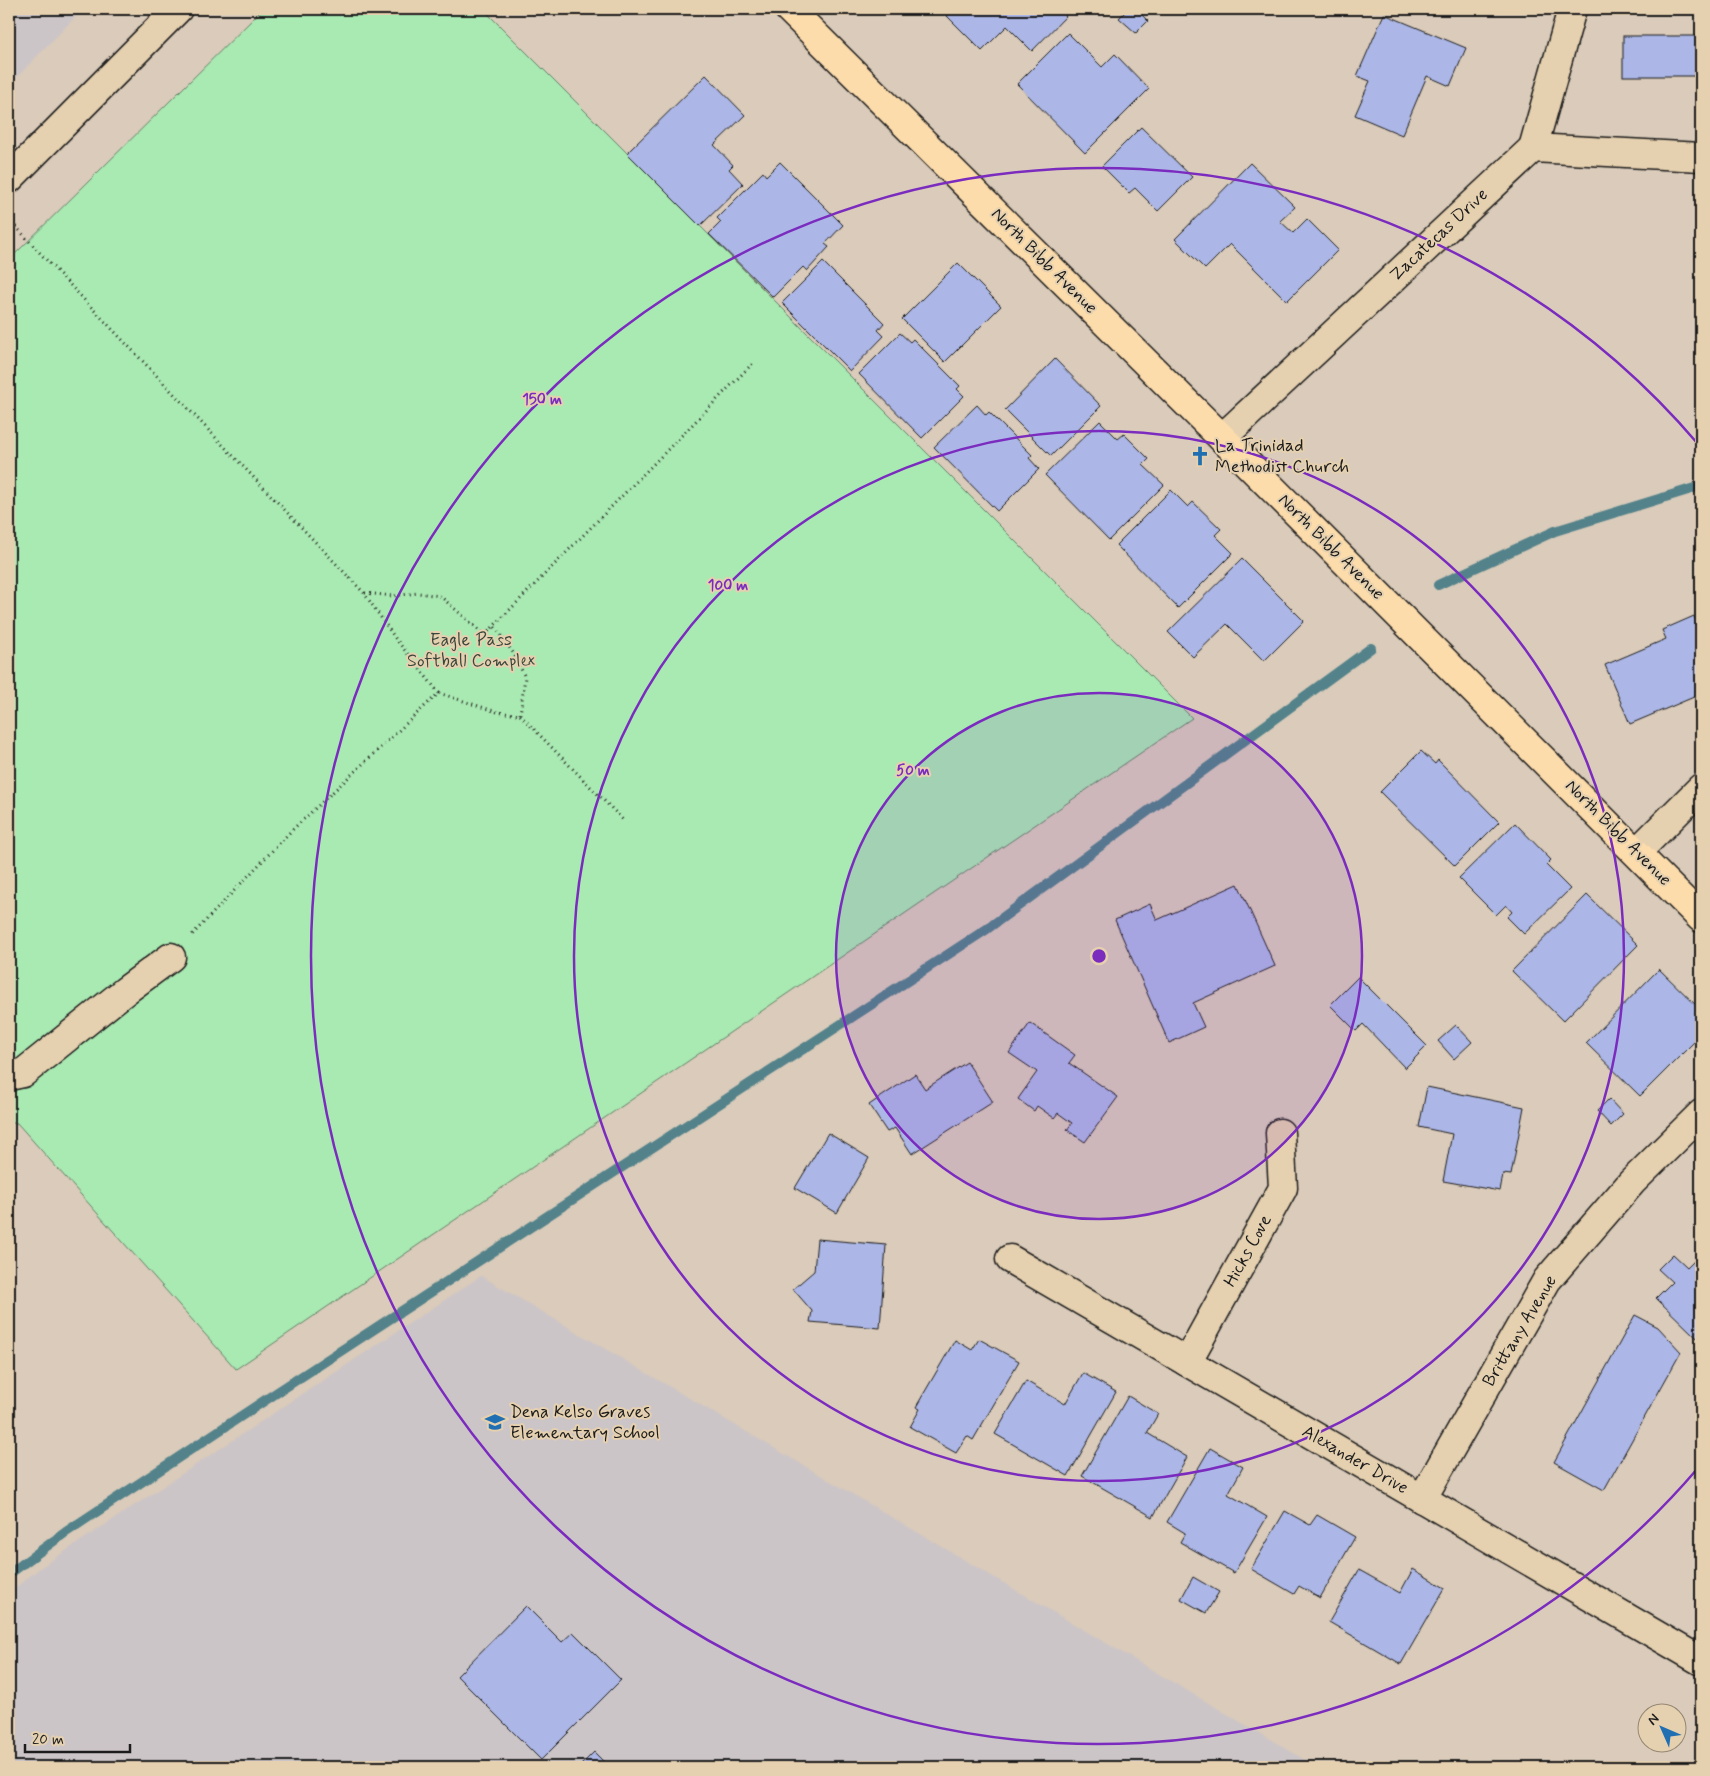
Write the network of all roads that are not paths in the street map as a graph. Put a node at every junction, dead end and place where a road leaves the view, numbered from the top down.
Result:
1 (178, 9) edge
2 (788, 9) edge
3 (1572, 9) edge
4 (1533, 148) junction
5 (1701, 157) edge
6 (9, 179) edge
7 (1222, 438) junction
8 (1701, 788) edge
9 (1637, 852) junction
10 (1701, 918) edge
11 (171, 957) road end
12 (9, 1076) edge
13 (1701, 1114) edge
14 (1280, 1133) dead end
15 (1010, 1259) dead end
16 (1187, 1362) junction
17 (1422, 1499) junction
18 (1701, 1661) edge

1 - 6 street
2 - 7 main road, North Bibb Avenue
3 - 4 street
4 - 5 street
4 - 7 street, Zacatecas Drive
7 - 9 main road, North Bibb Avenue
8 - 9 street
9 - 10 main road, North Bibb Avenue
11 - 12 street
13 - 17 street, Brittany Avenue
14 - 16 street, Hicks Cove
15 - 16 street, Alexander Drive
16 - 17 street, Alexander Drive
17 - 18 street, Alexander Drive

